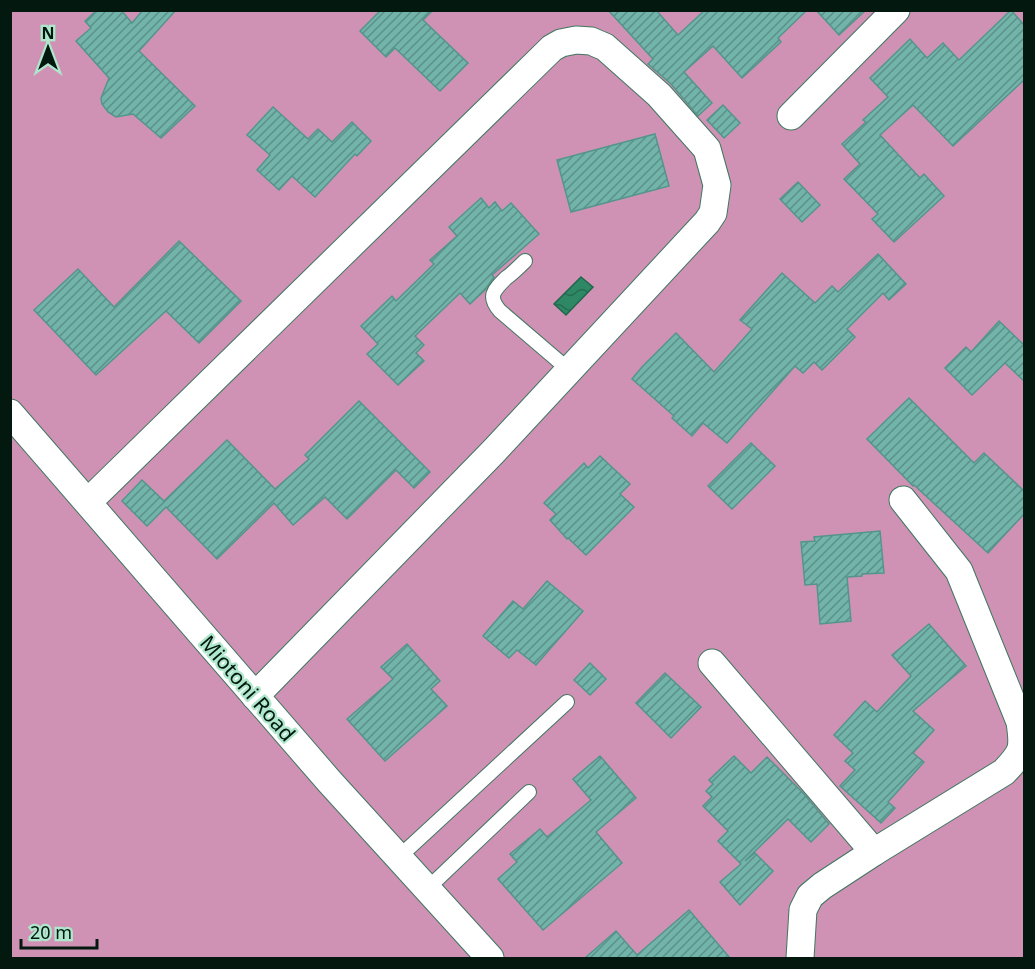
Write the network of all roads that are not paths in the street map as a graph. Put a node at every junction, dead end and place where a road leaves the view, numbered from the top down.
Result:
1 (896, 10) edge
2 (791, 116) dead end
3 (525, 261) dead end
4 (569, 370) junction
5 (10, 413) edge
6 (903, 500) dead end
7 (88, 502) junction
8 (712, 663) dead end
9 (255, 696) junction
10 (567, 702) dead end
11 (529, 792) dead end
12 (874, 852) junction
13 (398, 858) junction
14 (426, 890) junction
15 (490, 958) edge
16 (800, 958) edge

1 - 2 street
3 - 4 lane
4 - 7 street
4 - 9 street
5 - 7 street, Miotoni Road
6 - 12 street
7 - 9 street, Miotoni Road
8 - 12 street
9 - 13 street, Miotoni Road
10 - 13 lane
11 - 14 lane
12 - 16 street
13 - 14 street, Miotoni Road
14 - 15 street, Miotoni Road

